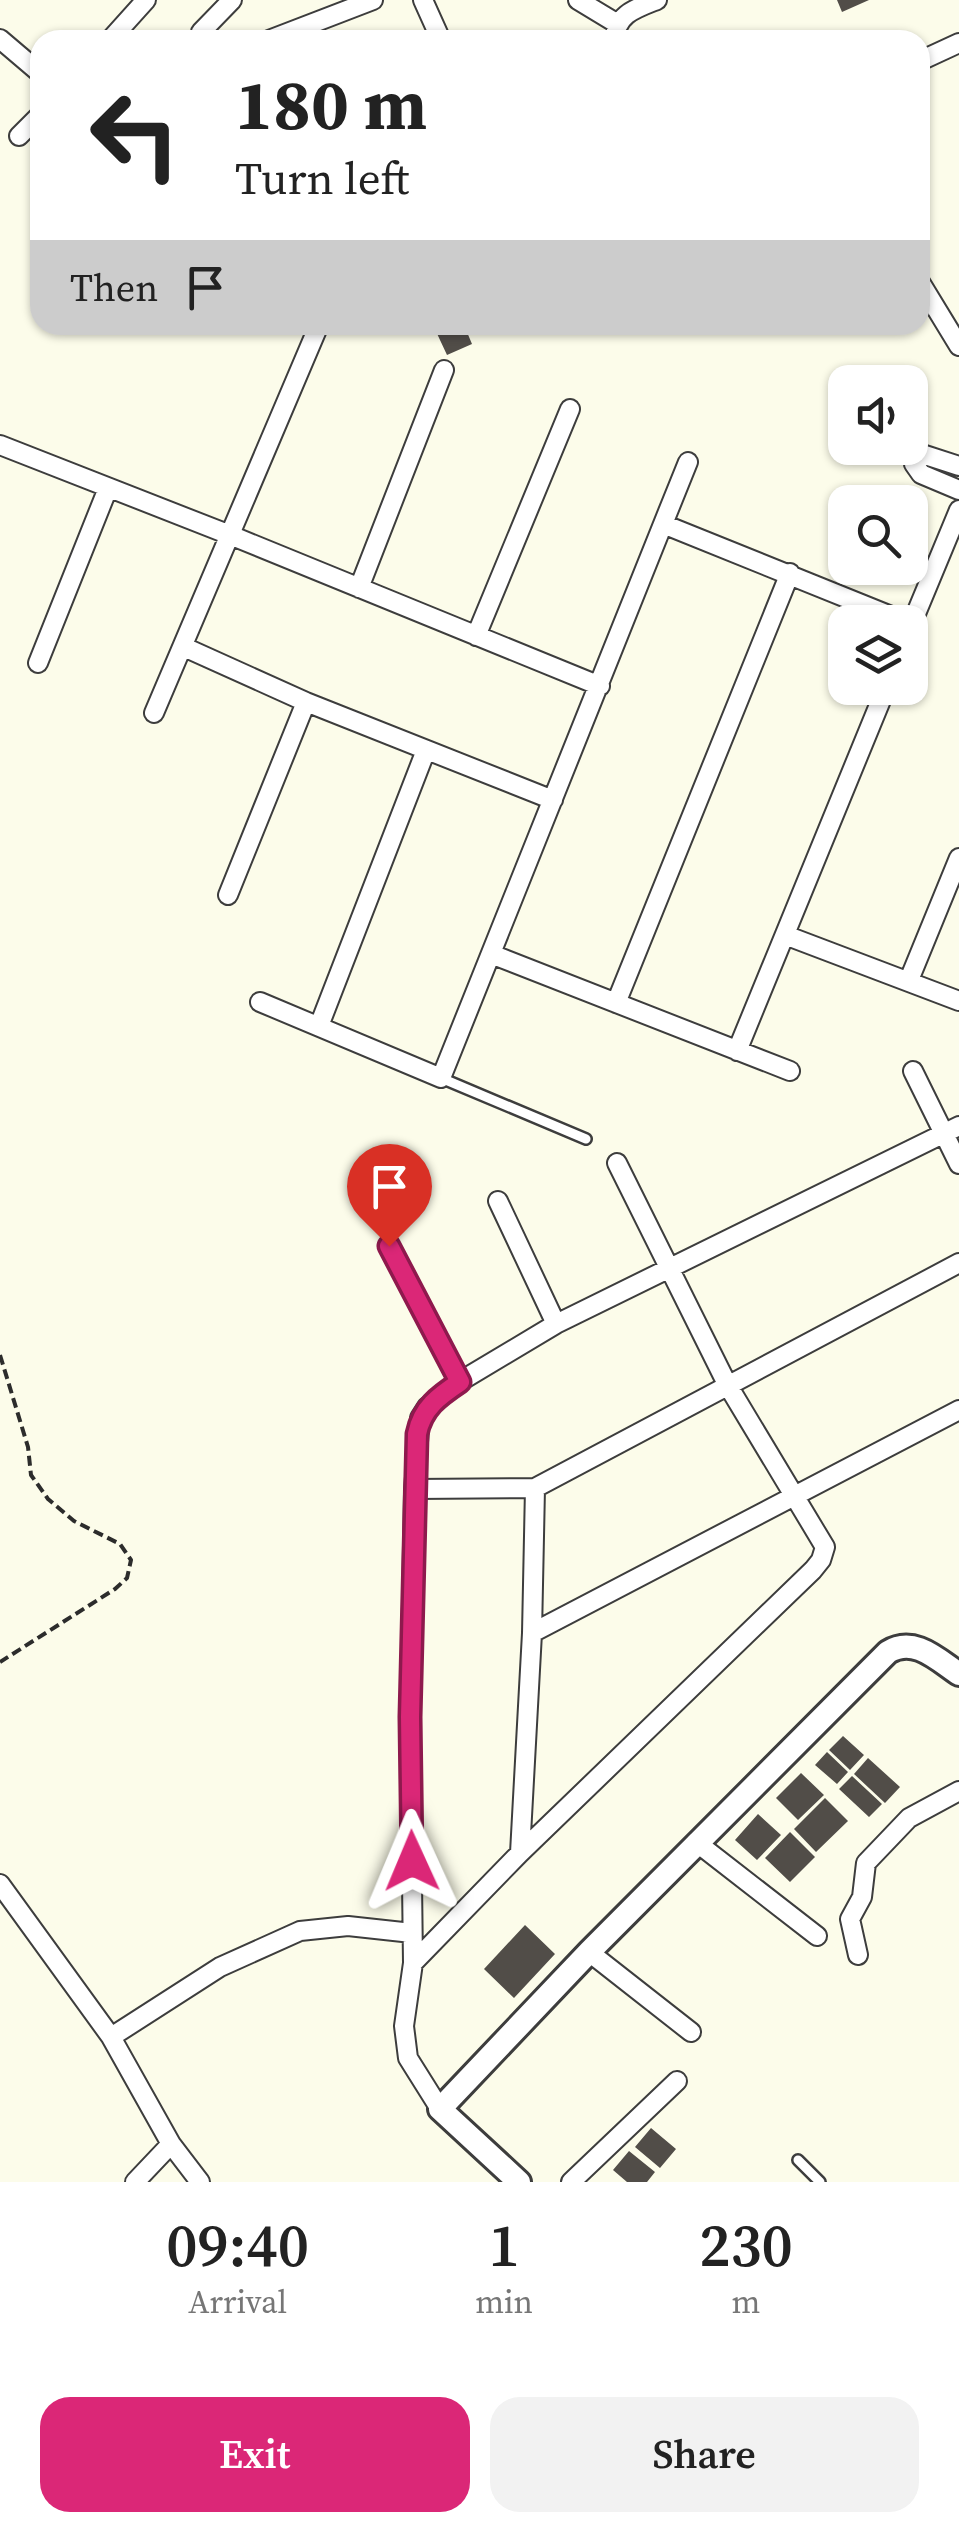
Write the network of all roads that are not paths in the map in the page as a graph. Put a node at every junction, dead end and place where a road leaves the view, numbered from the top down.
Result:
1 (146, 0) edge
2 (232, 0) edge
3 (373, 0) edge
4 (423, 0) edge
5 (578, 0) edge
6 (657, 0) edge
7 (119, 30) edge
8 (204, 30) edge
9 (296, 30) edge
10 (436, 30) edge
11 (613, 30) edge
12 (616, 30) edge
13 (0, 38) edge
14 (957, 49) edge
15 (930, 57) edge
16 (30, 64) edge
17 (30, 126) edge
18 (20, 136) dead end
19 (930, 298) edge
20 (315, 335) edge
21 (959, 346) edge
22 (444, 370) dead end
23 (570, 409) dead end
24 (0, 445) edge
25 (688, 462) dead end
26 (959, 466) edge
27 (108, 488) junction
28 (959, 490) edge
29 (959, 510) edge
30 (664, 524) junction
31 (230, 534) junction
32 (790, 573) junction
33 (360, 588) junction
34 (863, 605) edge
35 (918, 605) edge
36 (476, 636) junction
37 (184, 647) junction
38 (38, 663) dead end
39 (600, 686) junction
40 (306, 702) junction
41 (879, 705) edge
42 (154, 714) dead end
43 (426, 750) junction
44 (552, 800) junction
45 (959, 858) edge
46 (228, 895) dead end
47 (785, 935) junction
48 (491, 954) junction
49 (909, 980) junction
50 (959, 1000) edge
51 (260, 1002) dead end
52 (616, 1003) junction
53 (319, 1026) junction
54 (738, 1050) junction
55 (790, 1071) dead end
56 (913, 1071) dead end
57 (441, 1078) junction
58 (951, 1130) edge
59 (586, 1139) dead end
60 (617, 1164) dead end
61 (959, 1164) edge
62 (498, 1201) dead end
63 (389, 1246) dead end
64 (959, 1263) edge
65 (672, 1270) junction
66 (556, 1324) junction
67 (460, 1382) junction
68 (727, 1384) junction
69 (959, 1410) edge
70 (414, 1488) junction
71 (535, 1488) junction
72 (794, 1495) junction
73 (532, 1633) junction
74 (959, 1674) edge
75 (959, 1791) edge
76 (696, 1842) junction
77 (520, 1853) junction
78 (0, 1884) edge
79 (412, 1934) junction
80 (816, 1936) dead end
81 (588, 1952) junction
82 (858, 1955) dead end
83 (413, 1963) junction
84 (691, 2032) dead end
85 (112, 2036) junction
86 (677, 2082) dead end
87 (440, 2110) junction
88 (172, 2144) junction
89 (798, 2160) dead end
90 (573, 2181) edge
91 (135, 2182) edge
92 (200, 2182) edge
93 (519, 2182) edge
94 (820, 2182) edge

1 - 7 street
2 - 8 street
3 - 9 street
4 - 10 street
5 - 11 street
6 - 12 street
13 - 16 street
14 - 15 street
17 - 18 street
19 - 21 street
20 - 31 street
22 - 33 street
23 - 36 street
24 - 27 street
25 - 30 street
26 - 28 street
27 - 31 street
27 - 38 street
29 - 35 street
30 - 32 street
30 - 39 street
31 - 33 street
31 - 37 street
32 - 34 street
32 - 52 street
33 - 36 street
36 - 39 street
37 - 40 street
37 - 42 street
39 - 44 street
40 - 43 street
40 - 46 street
41 - 47 street
43 - 44 street
43 - 53 street
44 - 48 street
45 - 49 street
47 - 49 street
47 - 54 street
48 - 52 street
48 - 57 street
49 - 50 street
51 - 53 street
52 - 54 street
53 - 57 street
54 - 55 street
56 - 58 street
57 - 59 lane
58 - 61 street
58 - 65 street
60 - 65 street
62 - 66 street
63 - 67 street
64 - 68 street
65 - 66 street
65 - 68 street
66 - 67 street
67 - 70 street
68 - 71 street
68 - 72 street
69 - 72 street
70 - 71 street
70 - 79 street
71 - 73 street
72 - 73 street
72 - 77 street
73 - 77 street
74 - 76 street
75 - 82 street
76 - 80 street
76 - 81 street
77 - 83 street
78 - 85 street
79 - 83 street
79 - 85 street
81 - 84 street
81 - 87 street
83 - 87 street
85 - 88 street
86 - 90 street
87 - 93 street
88 - 91 street
88 - 92 street
89 - 94 lane

